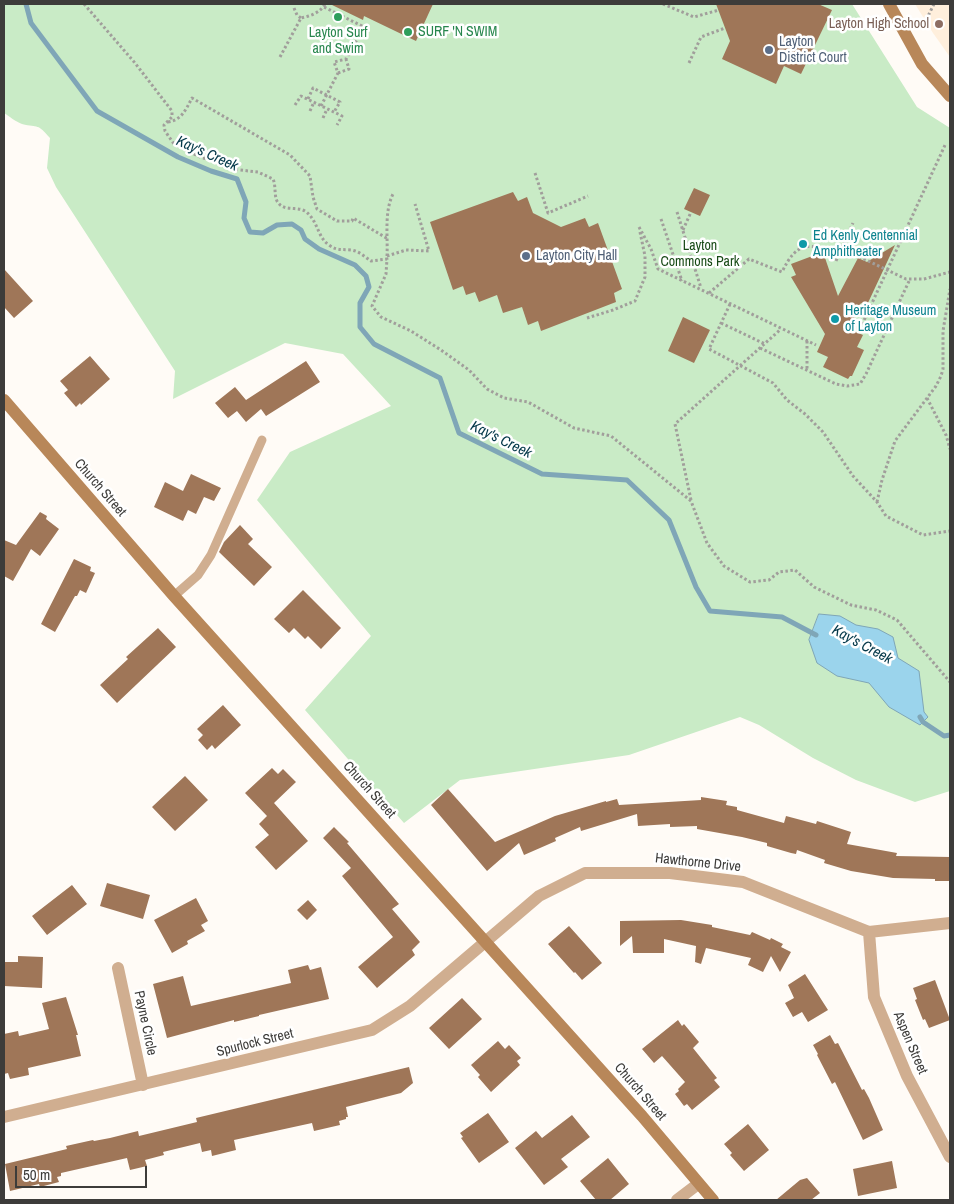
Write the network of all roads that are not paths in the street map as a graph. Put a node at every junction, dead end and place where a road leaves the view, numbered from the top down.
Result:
1 (889, 4) edge
2 (950, 96) edge
3 (4, 400) edge
4 (262, 440) dead end
5 (174, 596) junction
6 (950, 924) edge
7 (869, 932) junction
8 (485, 942) junction
9 (118, 968) dead end
10 (143, 1085) junction
11 (4, 1117) edge
12 (950, 1157) edge
13 (698, 1184) junction
14 (678, 1200) edge
15 (713, 1200) edge

1 - 2 street
3 - 5 street, Church Street
4 - 5 lane
5 - 8 street, Church Street
6 - 7 street, Hawthorne Drive
7 - 8 street, Hawthorne Drive
7 - 12 street, Aspen Street
8 - 10 street, Spurlock Street
8 - 13 street, Church Street
9 - 10 street, Payne Circle
10 - 11 street, Spurlock Street
13 - 14 street
13 - 15 street, Church Street

